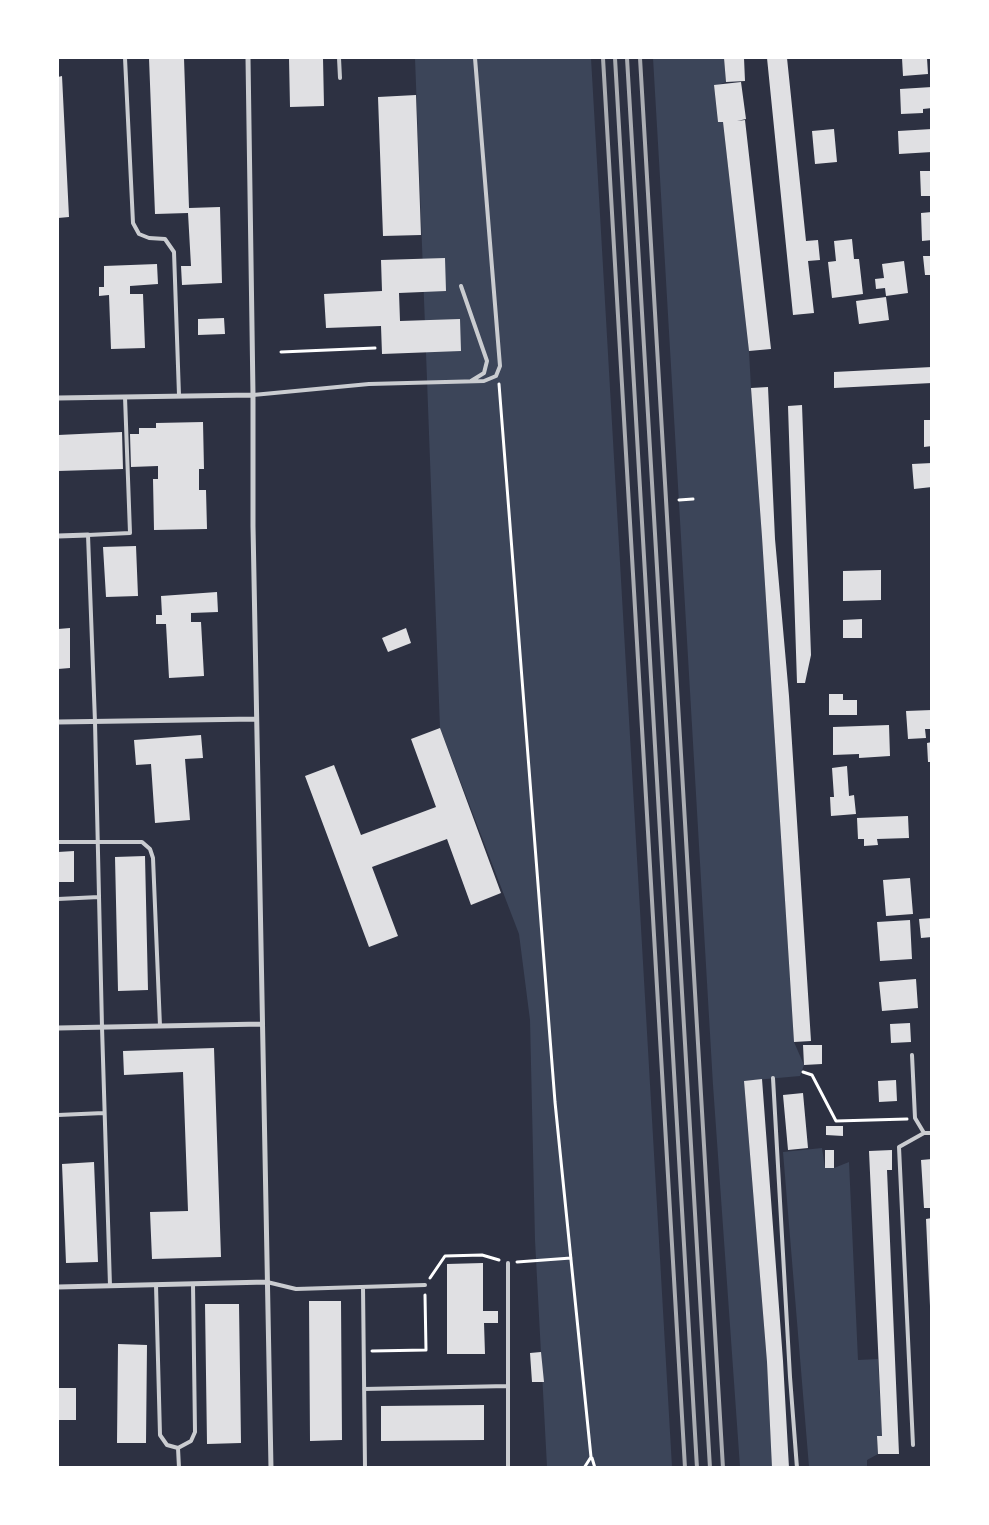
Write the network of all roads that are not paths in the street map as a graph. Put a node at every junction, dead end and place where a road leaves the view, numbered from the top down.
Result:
1 (125, 58) edge
2 (248, 58) edge
3 (339, 58) edge
4 (475, 58) edge
5 (340, 78) dead end
6 (461, 286) dead end
7 (471, 381) junction
8 (179, 395) junction
9 (253, 395) junction
10 (125, 396) junction
11 (58, 398) edge
12 (88, 535) junction
13 (58, 536) edge
14 (256, 719) junction
15 (58, 722) edge
16 (95, 722) junction
17 (99, 841) junction
18 (58, 842) edge
19 (100, 898) junction
20 (58, 899) edge
21 (262, 1024) junction
22 (160, 1026) junction
23 (102, 1027) junction
24 (58, 1028) edge
25 (912, 1055) dead end
26 (773, 1078) dead end
27 (104, 1113) junction
28 (58, 1115) edge
29 (932, 1132) edge
30 (924, 1133) junction
31 (508, 1263) road end
32 (267, 1282) junction
33 (193, 1284) junction
34 (156, 1285) junction
35 (425, 1285) road end
36 (110, 1286) junction
37 (58, 1287) edge
38 (363, 1287) junction
39 (508, 1386) junction
40 (364, 1389) junction
41 (913, 1445) dead end
42 (178, 1448) junction
43 (179, 1468) edge
44 (270, 1468) edge
45 (365, 1468) edge
46 (508, 1468) edge
47 (798, 1468) edge

1 - 8 lane
2 - 9 street
3 - 5 lane
4 - 7 lane
6 - 7 lane
7 - 9 lane
8 - 9 street
8 - 10 street
9 - 14 street
10 - 11 street
10 - 12 lane
12 - 13 street
12 - 16 lane
14 - 16 street
14 - 21 street
15 - 16 street
16 - 17 lane
17 - 18 lane
17 - 19 lane
17 - 22 lane
19 - 20 lane
19 - 23 lane
21 - 22 street
21 - 32 street
22 - 23 street
23 - 24 street
23 - 27 lane
25 - 30 lane
26 - 47 lane
27 - 28 lane
27 - 36 lane
29 - 30 lane
30 - 41 lane
31 - 39 lane
32 - 33 street
32 - 38 lane
32 - 44 street
33 - 34 street
33 - 42 lane
34 - 36 street
34 - 42 lane
35 - 38 lane
36 - 37 street
38 - 40 lane
39 - 40 lane
39 - 46 lane
40 - 45 lane
42 - 43 lane

